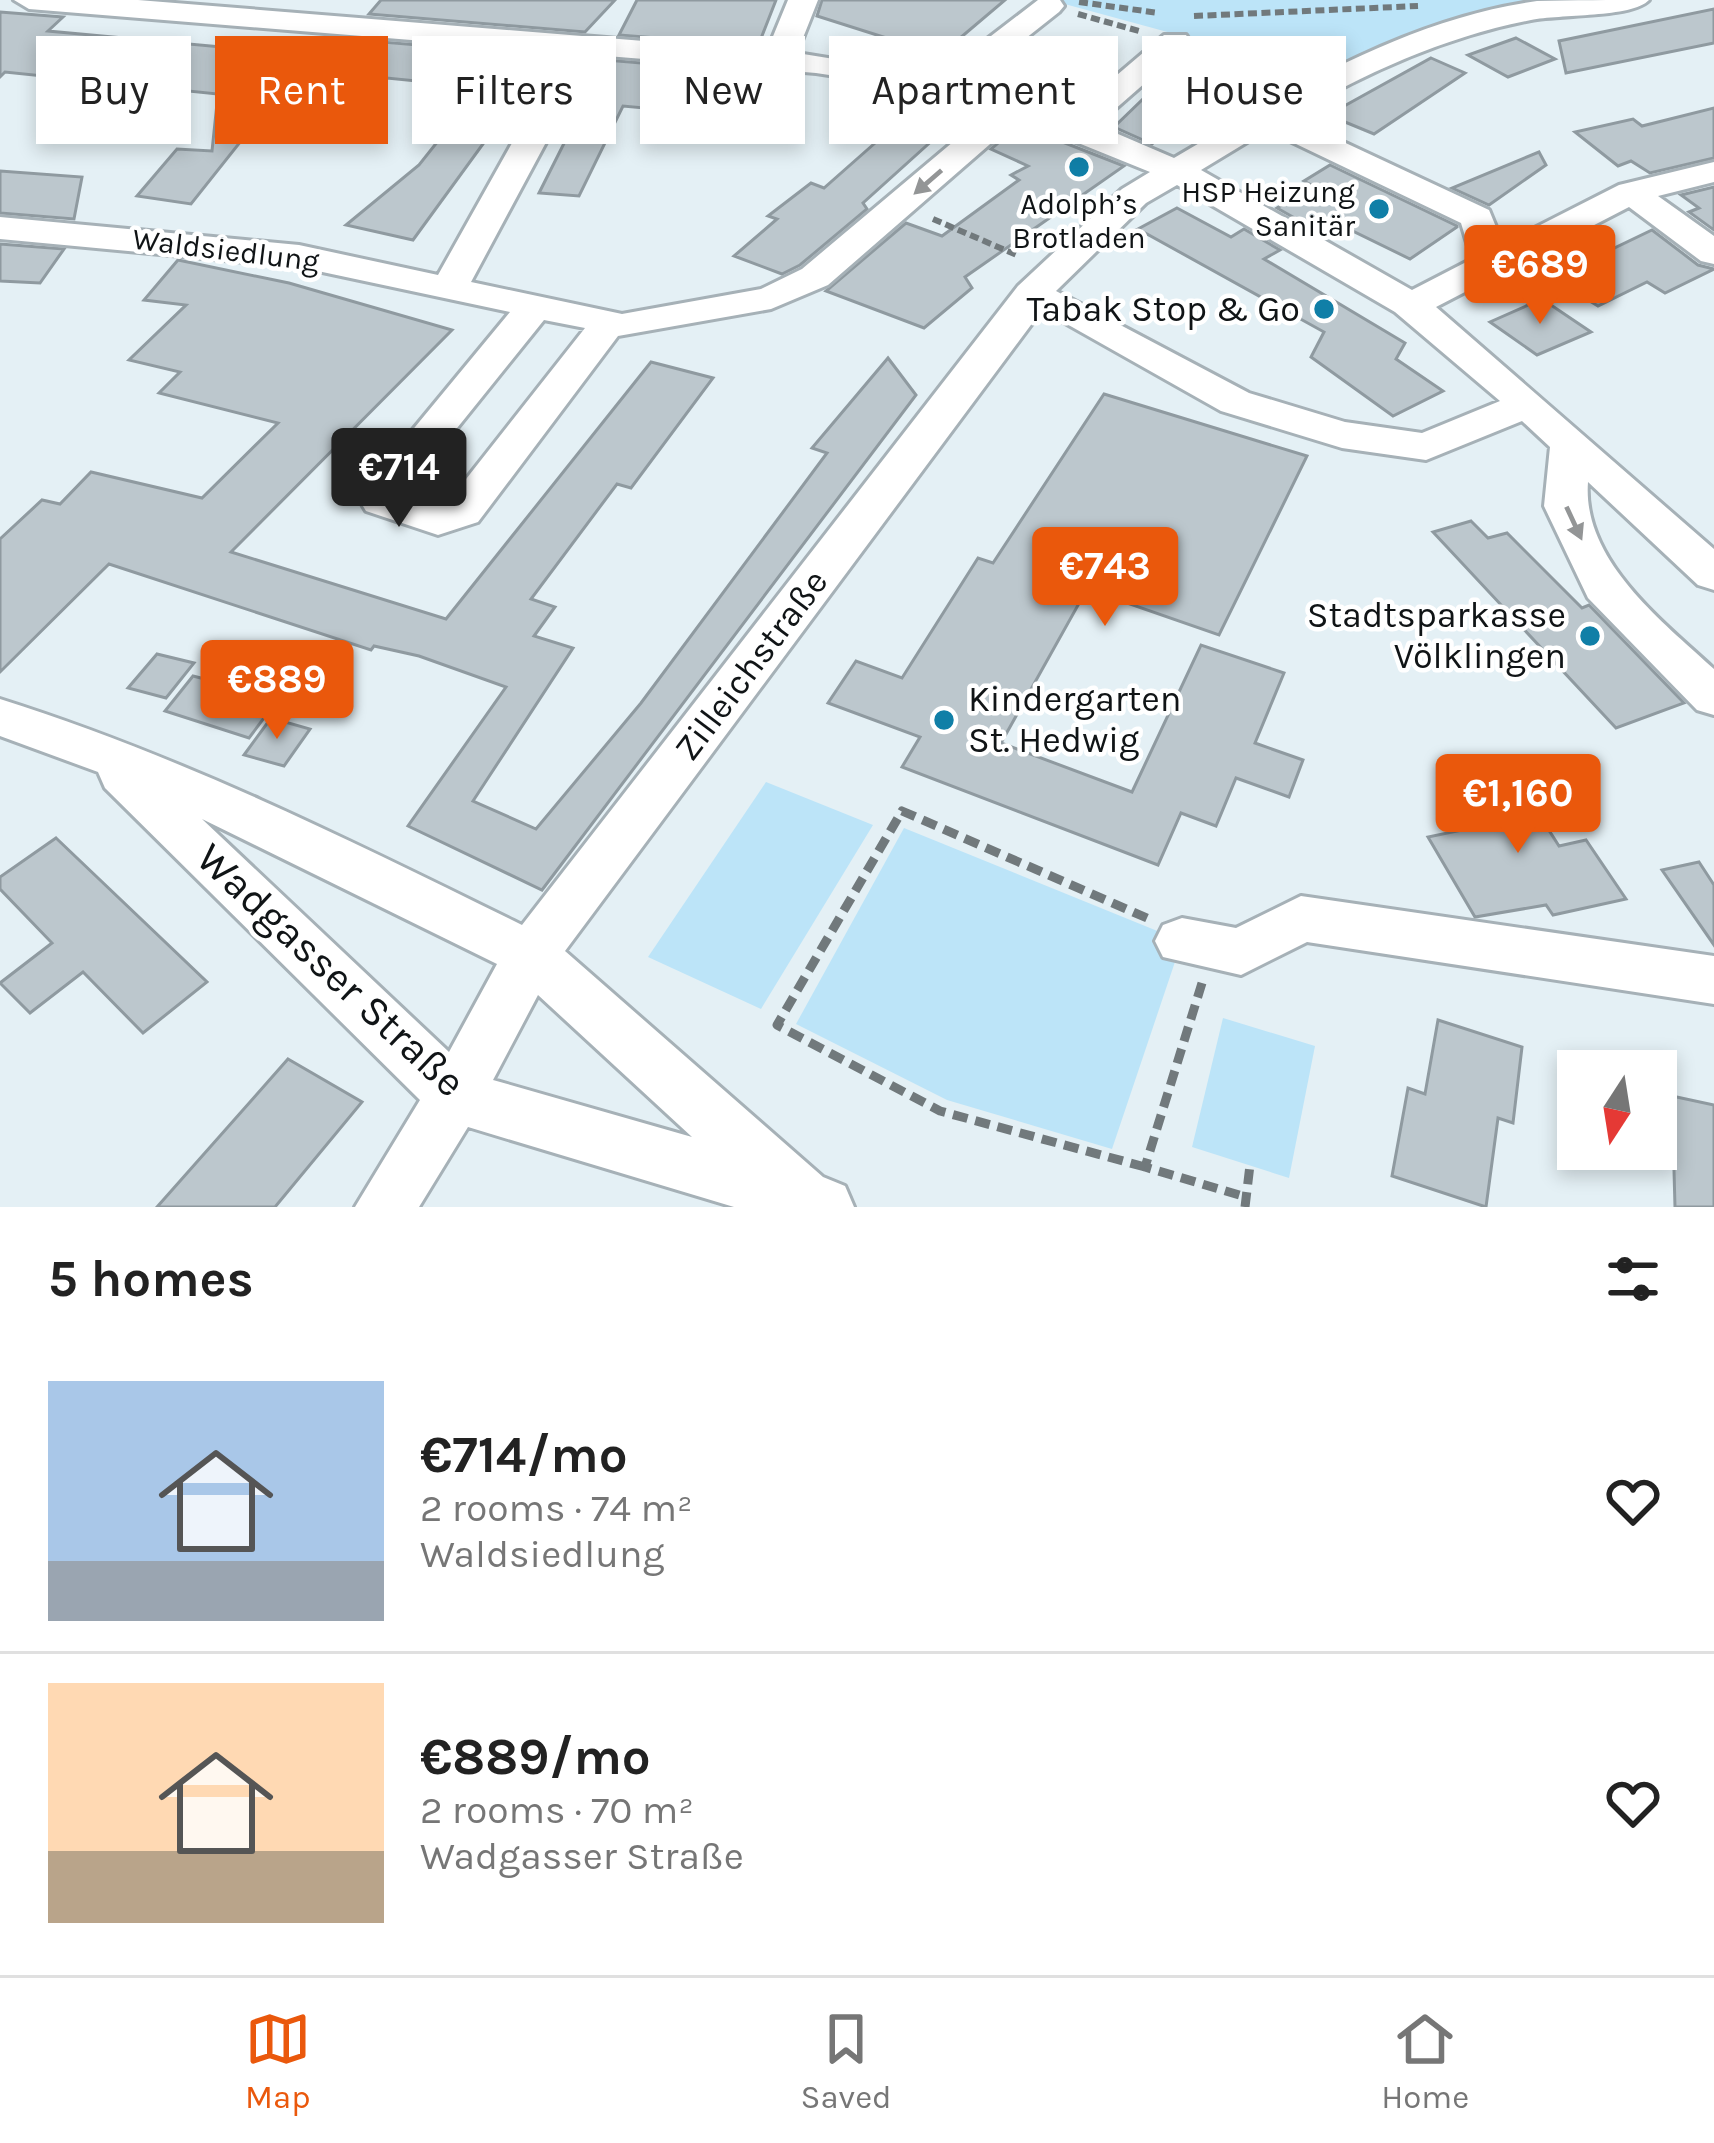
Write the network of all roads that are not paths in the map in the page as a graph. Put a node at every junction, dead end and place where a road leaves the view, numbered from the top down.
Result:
1 (29, 0) edge
2 (803, 0) edge
3 (1634, 0) edge
4 (1057, 3) edge
5 (789, 36) edge
6 (1013, 36) edge
7 (640, 49) edge
8 (1142, 70) edge
9 (1346, 74) edge
10 (1118, 91) edge
11 (528, 144) edge
12 (972, 144) edge
13 (1111, 144) edge
14 (1227, 144) edge
15 (1323, 144) edge
16 (1714, 172) edge
17 (1178, 174) junction
18 (1631, 192) junction
19 (0, 227) edge
20 (1714, 253) edge
21 (1490, 260) junction
22 (1042, 282) junction
23 (449, 287) junction
24 (1411, 305) junction
25 (534, 308) junction
26 (608, 326) junction
27 (1528, 404) junction
28 (1570, 443) junction
29 (1714, 574) edge
30 (1714, 698) edge
31 (0, 717) edge
32 (98, 751) junction
33 (1198, 944) road end
34 (531, 955) junction
35 (1714, 980) edge
36 (455, 1096) junction
37 (813, 1202) edge
38 (386, 1207) edge

1 - 7 street
2 - 5 street
3 - 9 street, Zilleichstraße
4 - 6 street
8 - 10 street
11 - 23 street
12 -> 26 street, Waldsiedlung
13 - 17 street
14 - 17 street, Zilleichstraße
15 - 21 street
16 - 18 street
17 - 22 street, Zilleichstraße
17 - 24 street
18 - 20 street
18 - 21 street
19 - 23 street, Waldsiedlung
21 - 24 street
22 - 27 street
22 - 34 street, Zilleichstraße
23 - 25 street, Waldsiedlung
24 - 27 street
25 - 26 street, Waldsiedlung
25 - 26 street
27 - 28 street
28 - 29 street
28 -> 30 street
31 - 32 street, Wadgasser Straße
32 - 34 street, Wadgasser Straße
32 - 36 street, Wadgasser Straße
33 - 35 street
34 - 36 street, Zilleichstraße
34 - 37 street, Wadgasser Straße
36 - 37 street, Wadgasser Straße
36 - 38 street, Zilleichstraße

